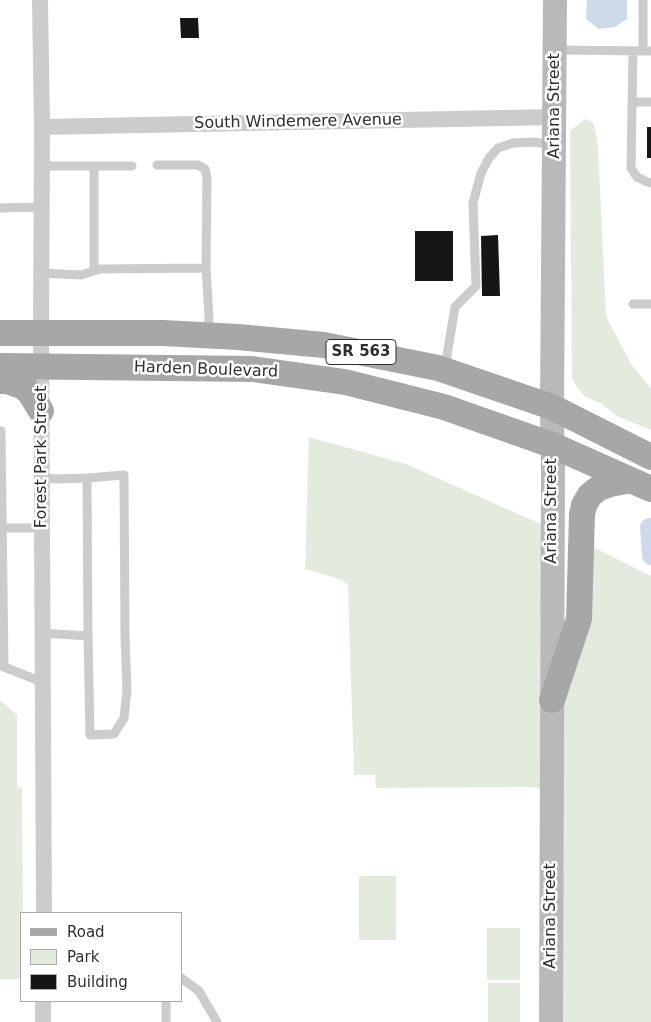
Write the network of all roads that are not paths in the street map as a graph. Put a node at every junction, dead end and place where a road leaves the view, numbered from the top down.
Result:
1 (40, 0) edge
2 (555, 0) edge
3 (643, 0) edge
4 (555, 50) junction
5 (633, 51) junction
6 (647, 51) edge
7 (632, 102) junction
8 (651, 102) edge
9 (555, 117) junction
10 (42, 127) junction
11 (554, 146) junction
12 (157, 165) dead end
13 (42, 166) junction
14 (94, 166) junction
15 (132, 166) dead end
16 (651, 183) edge
17 (42, 207) junction
18 (0, 208) edge
19 (206, 268) junction
20 (94, 271) junction
21 (41, 273) junction
22 (632, 304) dead end
23 (651, 304) edge
24 (0, 333) edge
25 (41, 333) junction
26 (208, 336) junction
27 (0, 366) edge
28 (41, 366) junction
29 (446, 370) junction
30 (0, 381) edge
31 (552, 407) junction
32 (41, 411) junction
33 (1, 431) dead end
34 (552, 445) junction
35 (651, 457) edge
36 (42, 477) junction
37 (87, 478) junction
38 (641, 484) edge
39 (2, 528) junction
40 (42, 528) junction
41 (42, 634) junction
42 (88, 636) junction
43 (42, 682) junction
44 (552, 700) junction
45 (44, 912) edge
46 (182, 979) edge
47 (43, 1002) edge
48 (166, 1002) edge
49 (43, 1022) edge
50 (166, 1022) edge
51 (217, 1022) edge
52 (551, 1022) edge

1 - 10 street, Forest Park Street
2 - 4 street, Ariana Street
3 - 6 lane
4 - 5 lane
4 - 9 street, Ariana Street
5 - 6 lane
5 - 7 lane
7 - 8 lane
7 - 16 lane
9 - 10 street, South Windemere Avenue
9 - 11 street, Ariana Street
10 - 13 street, Forest Park Street
11 - 29 lane
11 - 31 street, Ariana Street
12 - 19 lane
13 - 14 lane
13 - 17 street, Forest Park Street
14 - 15 lane
14 - 20 lane
17 - 18 lane
17 - 21 street, Forest Park Street
19 - 20 lane
19 - 26 lane
20 - 21 lane
21 - 25 street, Forest Park Street
22 - 23 lane
24 - 25 main road, Harden Boulevard / SR 563
25 - 26 main road, Harden Boulevard / SR 563
25 - 28 street, Forest Park Street
26 - 29 main road, Harden Boulevard / SR 563
27 - 28 main road, Harden Boulevard / SR 563
28 - 32 street, Forest Park Street
28 - 34 main road, Harden Boulevard / SR 563
29 - 31 main road, Harden Boulevard / SR 563
30 - 32 main road
31 - 34 street, Ariana Street
31 - 35 main road, SR 563
32 - 36 street, Forest Park Street
33 - 39 lane
34 - 38 main road, SR 563
34 - 44 street, Ariana Street
36 - 37 lane
36 - 40 street, Forest Park Street
37 - 42 lane
37 - 42 lane
38 - 44 main road
39 - 40 lane
39 - 43 lane
40 - 41 street, Forest Park Street
41 - 42 lane
41 - 43 street, Forest Park Street
43 - 45 street, Forest Park Street
44 - 52 street, Ariana Street
46 - 51 lane
47 - 49 street
48 - 50 lane

